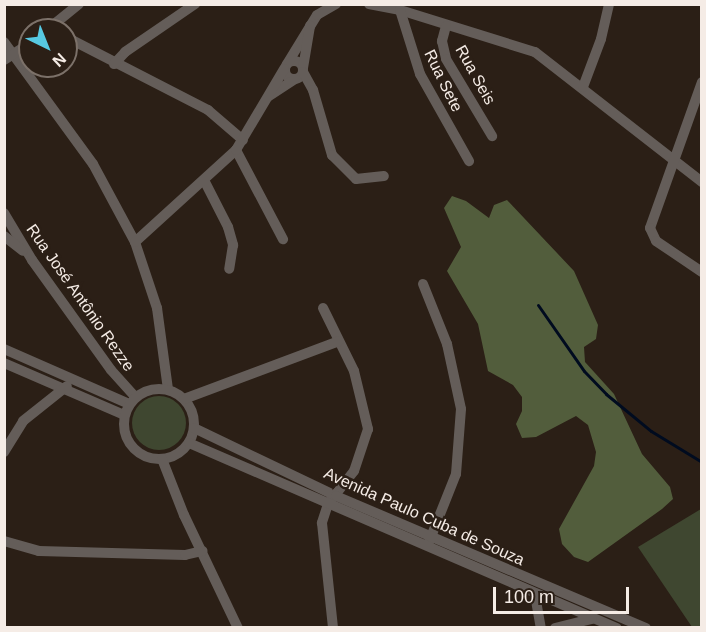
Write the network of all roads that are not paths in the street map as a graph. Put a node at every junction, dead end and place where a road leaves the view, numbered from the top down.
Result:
1 (79, 4) edge
2 (195, 4) edge
3 (336, 4) edge
4 (369, 4) edge
5 (609, 4) edge
6 (400, 10) junction
7 (63, 18) edge
8 (310, 26) junction
9 (446, 26) junction
10 (4, 42) edge
11 (78, 44) edge
12 (9, 57) edge
13 (114, 64) junction
14 (286, 66) junction
15 (299, 75) junction
16 (702, 81) edge
17 (583, 87) junction
18 (269, 96) junction
19 (492, 136) dead end
20 (243, 140) junction
21 (236, 150) junction
22 (469, 161) dead end
23 (674, 164) junction
24 (384, 176) dead end
25 (204, 180) junction
26 (702, 182) edge
27 (4, 213) edge
28 (4, 236) edge
29 (283, 239) dead end
30 (135, 242) junction
31 (32, 260) junction
32 (229, 269) dead end
33 (702, 272) edge
34 (423, 284) dead end
35 (323, 308) dead end
36 (339, 341) junction
37 (4, 349) edge
38 (4, 363) edge
39 (74, 380) junction
40 (168, 389) junction
41 (64, 390) junction
42 (184, 399) junction
43 (132, 401) junction
44 (124, 415) junction
45 (194, 428) junction
46 (189, 443) junction
47 (4, 452) edge
48 (162, 459) junction
49 (332, 500) junction
50 (431, 535) junction
51 (4, 541) edge
52 (427, 546) junction
53 (203, 551) junction
54 (535, 595) junction
55 (594, 619) junction
56 (238, 627) edge
57 (333, 627) edge
58 (541, 627) edge
59 (555, 627) edge
60 (617, 627) edge
61 (646, 627) edge

1 - 7 street
2 - 13 street
3 - 8 street
4 - 6 street
5 - 17 street
6 - 9 street
6 - 22 street, Rua Sete
8 - 14 street
8 - 15 street
9 - 17 street
9 - 19 street, Rua Seis
10 - 12 street
11 - 13 street
12 - 30 street
13 - 20 street
14 - 15 street
14 - 15 street
14 - 18 street
15 - 18 street
15 - 24 street
16 - 23 street
17 - 23 street
18 - 20 street
20 - 21 street
21 - 25 street
21 - 29 street
23 - 26 street
23 - 33 street
25 - 30 street
25 - 32 street
27 - 31 street, Rua José Antônio Rezze
28 - 31 street
30 - 40 street
31 - 43 street, Rua José Antônio Rezze
34 - 50 street
35 - 36 street
36 - 42 street
36 - 49 street
37 - 39 street
38 - 41 street
39 - 41 street
39 - 43 street
40 - 42 street
40 - 43 street
41 - 44 street
41 - 47 street
42 - 45 street
43 - 44 street
44 - 48 street
45 - 46 street
45 - 49 street, Avenida Paulo Cuba de Souza
46 - 48 street
46 - 49 street, Avenida Paulo Cuba de Souza
48 - 53 street
49 - 50 street, Avenida Paulo Cuba de Souza
49 - 52 street, Avenida Paulo Cuba de Souza
49 - 57 street
50 - 52 street
50 - 61 street, Avenida Paulo Cuba de Souza
51 - 53 street
52 - 54 street, Avenida Paulo Cuba de Souza
53 - 56 street
54 - 55 street, Avenida Paulo Cuba de Souza
54 - 58 street
55 - 59 street
55 - 60 street, Avenida Paulo Cuba de Souza

